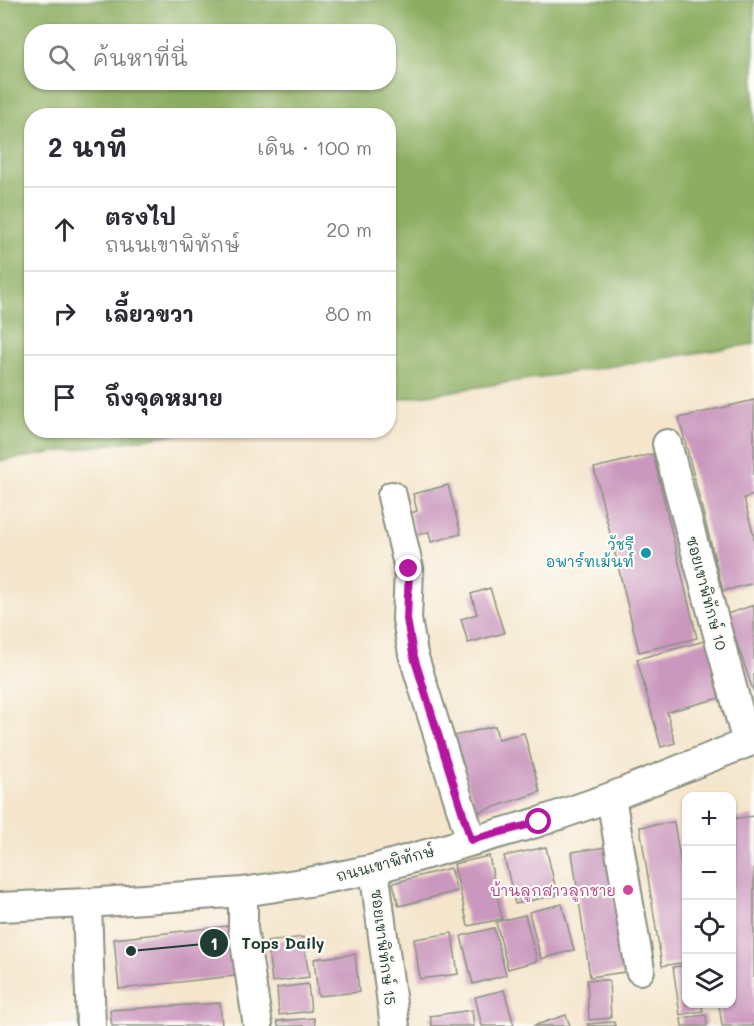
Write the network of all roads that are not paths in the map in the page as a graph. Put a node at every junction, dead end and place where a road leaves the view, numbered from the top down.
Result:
1 (667, 444) dead end
2 (392, 496) dead end
3 (750, 742) edge
4 (611, 797) junction
5 (471, 840) junction
6 (374, 868) junction
7 (243, 892) junction
8 (87, 903) junction
9 (0, 907) edge
10 (640, 970) dead end
11 (91, 1026) edge
12 (258, 1026) edge
13 (394, 1026) edge

1 - 3 street, ซอยเขาพิทักษ์ 10
2 - 5 street
3 - 4 street, ถนนเขาพิทักษ์
4 - 5 street, ถนนเขาพิทักษ์
4 - 10 street
5 - 6 street, ถนนเขาพิทักษ์
6 - 7 street, ถนนเขาพิทักษ์
6 - 13 street, ซอยเขาพิทักษ์ 15
7 - 8 street, ถนนเขาพิทักษ์
7 - 12 street
8 - 9 street, ถนนเขาพิทักษ์
8 - 11 street

